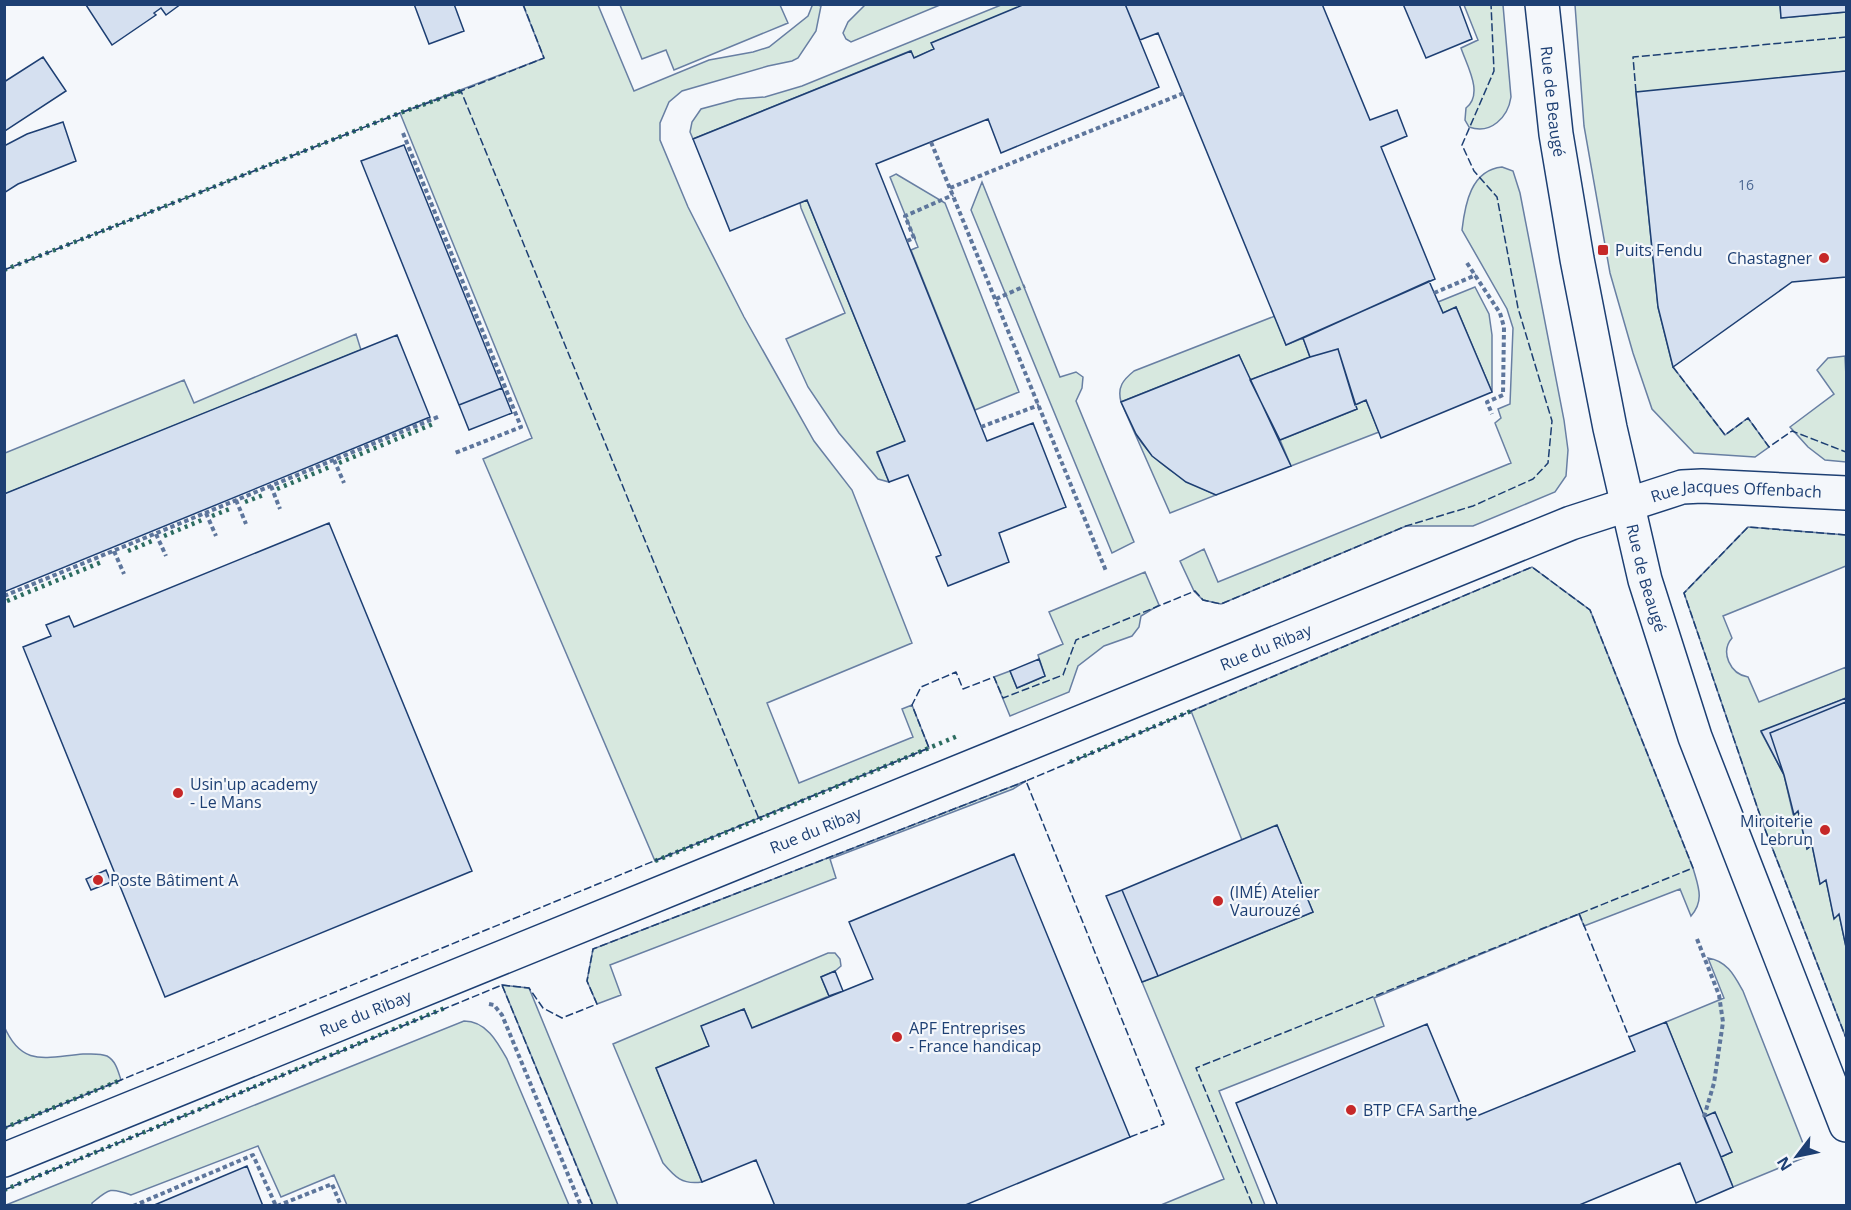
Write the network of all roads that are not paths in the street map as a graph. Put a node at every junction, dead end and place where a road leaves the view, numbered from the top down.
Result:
1 (1542, 4) edge
2 (1846, 493) edge
3 (1628, 504) junction
4 (1846, 1125) edge
5 (4, 1160) edge

1 - 3 street, Rue de Beaugé
2 - 3 street, Rue Jacques Offenbach
3 - 4 street, Rue de Beaugé
3 - 5 street, Rue du Ribay

